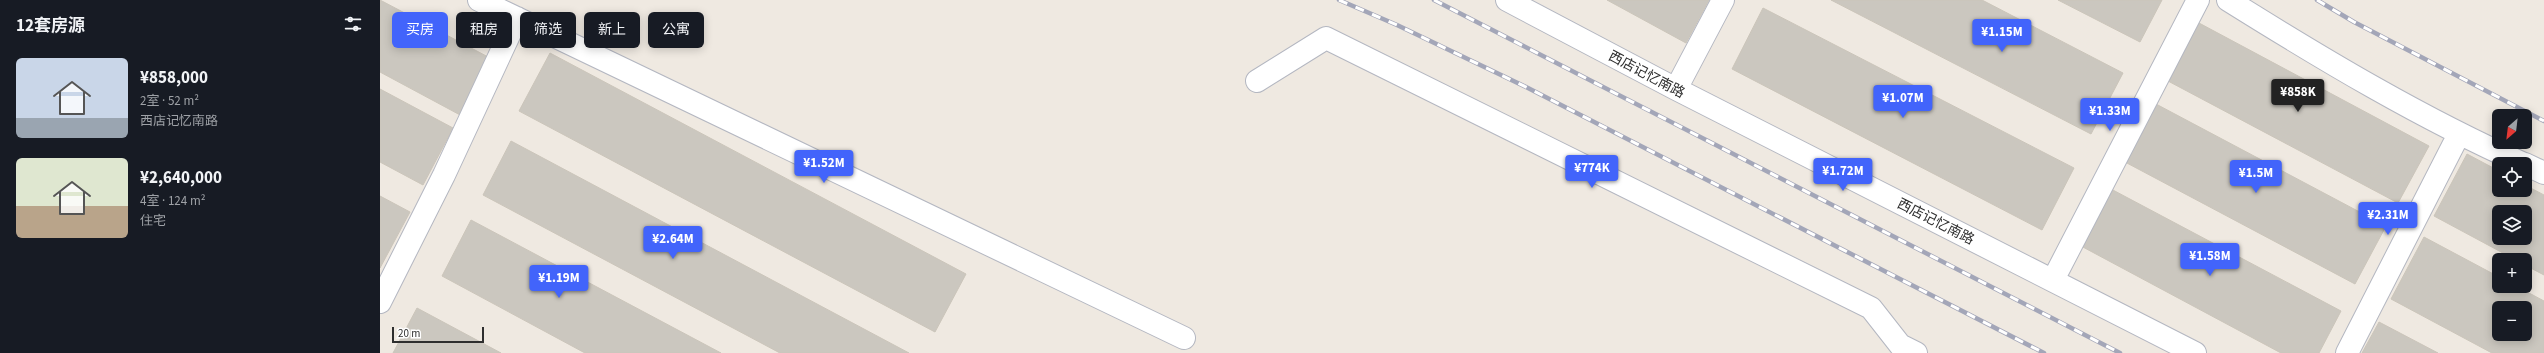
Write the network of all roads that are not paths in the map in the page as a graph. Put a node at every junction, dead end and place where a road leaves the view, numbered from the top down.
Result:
1 (479, 0) edge
2 (1507, 0) edge
3 (1723, 0) edge
4 (2198, 0) edge
5 (2228, 0) edge
6 (517, 18) junction
7 (1258, 81) dead end
8 (1676, 89) junction
9 (2459, 134) junction
10 (2510, 157) edge
11 (2532, 167) edge
12 (2544, 173) edge
13 (2053, 280) junction
14 (380, 302) edge
15 (1184, 338) dead end
16 (1916, 353) edge
17 (2195, 353) edge
18 (2347, 353) edge

1 - 6 street
2 - 8 street, 西店记忆南路
3 - 8 street
4 - 13 street
5 - 9 street
6 - 14 street
6 - 15 street
7 - 16 street
8 - 13 street, 西店记忆南路
9 - 10 street
9 - 18 street
11 - 12 street
13 - 17 street, 西店记忆南路

